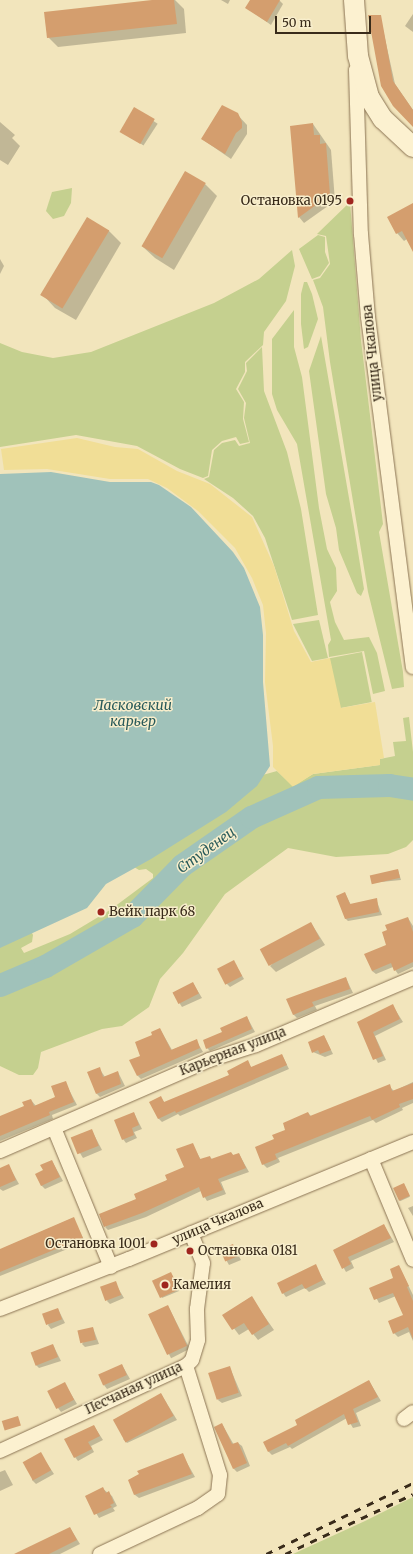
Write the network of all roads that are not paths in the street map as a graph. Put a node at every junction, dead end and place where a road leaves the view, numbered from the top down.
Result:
1 (354, 0) edge
2 (356, 38) junction
3 (413, 147) edge
4 (413, 667) edge
5 (413, 978) edge
6 (54, 1128) junction
7 (413, 1142) edge
8 (0, 1151) edge
9 (371, 1159) junction
10 (191, 1233) junction
11 (413, 1260) edge
12 (111, 1267) junction
13 (0, 1309) edge
14 (186, 1366) junction
15 (0, 1451) edge
16 (100, 1554) edge

1 - 2 main road
2 - 3 main road
2 - 4 street, улица Чкалова
5 - 6 street, Карьерная улица
6 - 8 street, Карьерная улица
6 - 12 street
7 - 9 street, улица Чкалова
9 - 10 street, улица Чкалова
9 - 11 street
10 - 12 street, улица Чкалова
10 - 14 street, Песчаная улица
12 - 13 street, улица Чкалова
14 - 15 street, Песчаная улица
14 - 16 street

